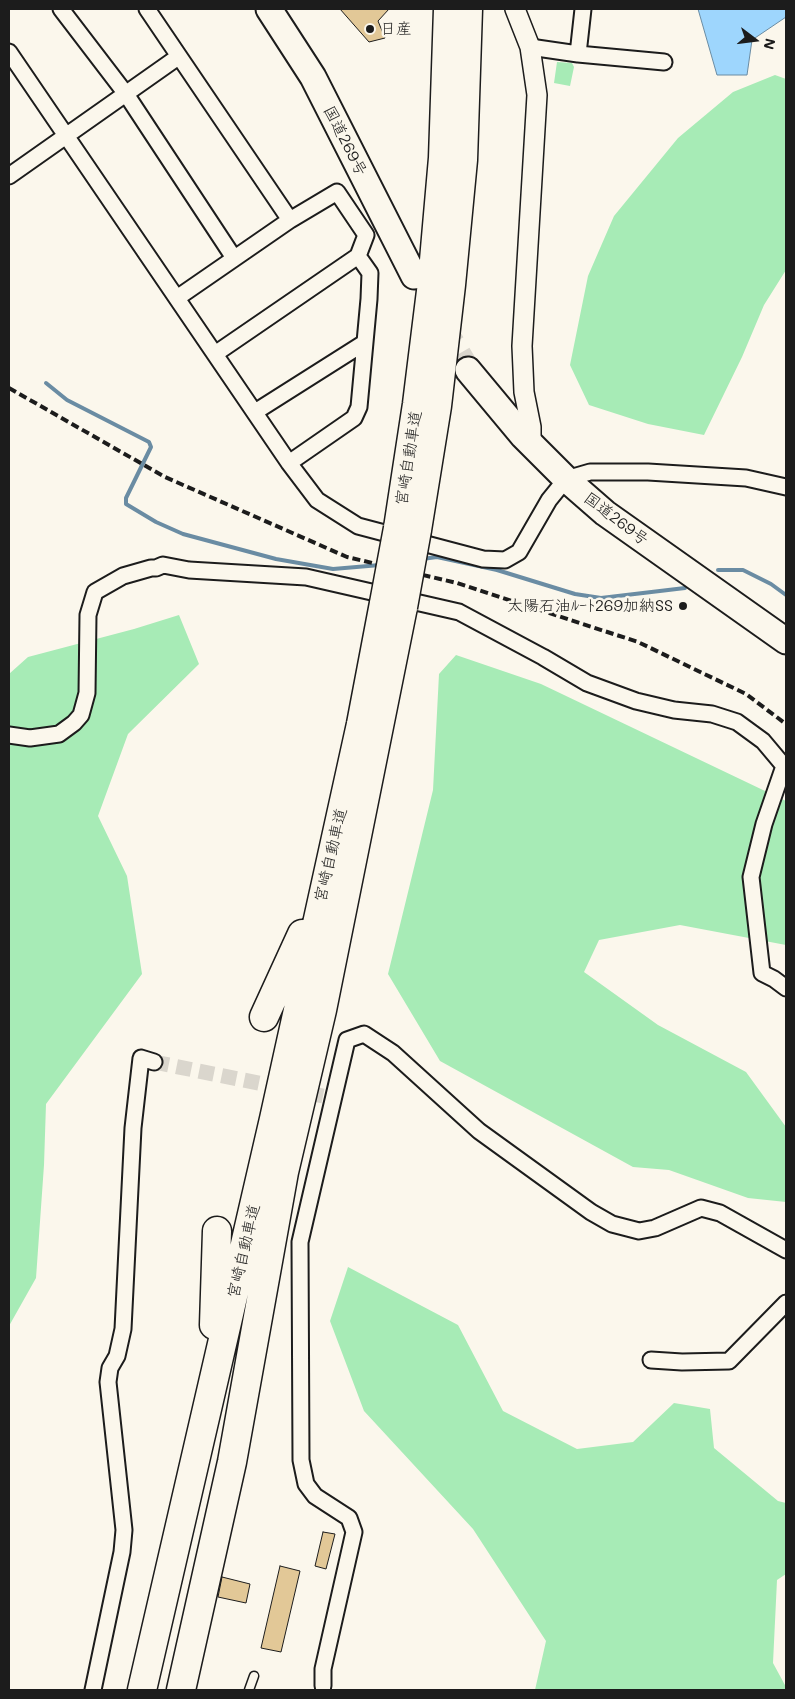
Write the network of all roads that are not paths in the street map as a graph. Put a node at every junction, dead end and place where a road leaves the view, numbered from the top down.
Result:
1 (61, 9) edge
2 (147, 9) edge
3 (270, 9) edge
4 (448, 9) edge
5 (468, 9) edge
6 (583, 9) edge
7 (520, 13) edge
8 (530, 47) junction
9 (9, 52) edge
10 (578, 54) junction
11 (178, 57) junction
12 (664, 62) dead end
13 (126, 94) junction
14 (66, 136) junction
15 (9, 176) edge
16 (290, 220) junction
17 (358, 256) junction
18 (234, 258) junction
19 (414, 276) dead end
20 (177, 298) junction
21 (364, 343) junction
22 (215, 354) junction
23 (468, 370) tunnel mouth
24 (255, 412) junction
25 (531, 443) junction
26 (289, 463) junction
27 (566, 479) junction
28 (786, 487) edge
29 (407, 529) junction
30 (394, 605) junction
31 (786, 641) edge
32 (9, 735) edge
33 (323, 890) junction
34 (786, 988) edge
35 (264, 1017) dead end
36 (154, 1062) tunnel mouth
37 (217, 1232) dead end
38 (786, 1250) edge
39 (786, 1303) edge
40 (651, 1360) dead end
41 (212, 1386) junction
42 (254, 1676) dead end
43 (323, 1689) edge
44 (93, 1690) edge
45 (142, 1690) edge
46 (181, 1690) edge
47 (249, 1690) edge

1 - 13 street
2 - 11 street
3 - 19 highway, 国道269号
4 - 29 highway, 宮崎自動車道
5 - 29 highway, 宮崎自動車道
6 - 10 street
7 - 8 street
8 - 10 street
8 - 25 street
9 - 14 street
10 - 12 street
11 - 13 street
11 - 16 street
13 - 14 street
13 - 18 street
14 - 15 street
14 - 20 street
16 - 17 street
16 - 18 street
17 - 21 street
17 - 22 street
18 - 20 street
20 - 22 street
21 - 24 street
21 - 26 street
22 - 24 street
23 - 25 highway, 国道269号
24 - 26 street
25 - 27 highway, 国道269号
26 - 27 street
27 - 28 street
27 - 31 highway, 国道269号
29 - 30 highway, 宮崎自動車道, bridge
30 - 33 highway, 宮崎自動車道
30 - 46 highway, 宮崎自動車道
32 - 34 street
33 - 35 highway
33 - 41 highway, 宮崎自動車道
36 - 44 street
37 - 41 highway
38 - 43 street
39 - 40 street
41 - 45 highway, 宮崎自動車道
42 - 47 lane

